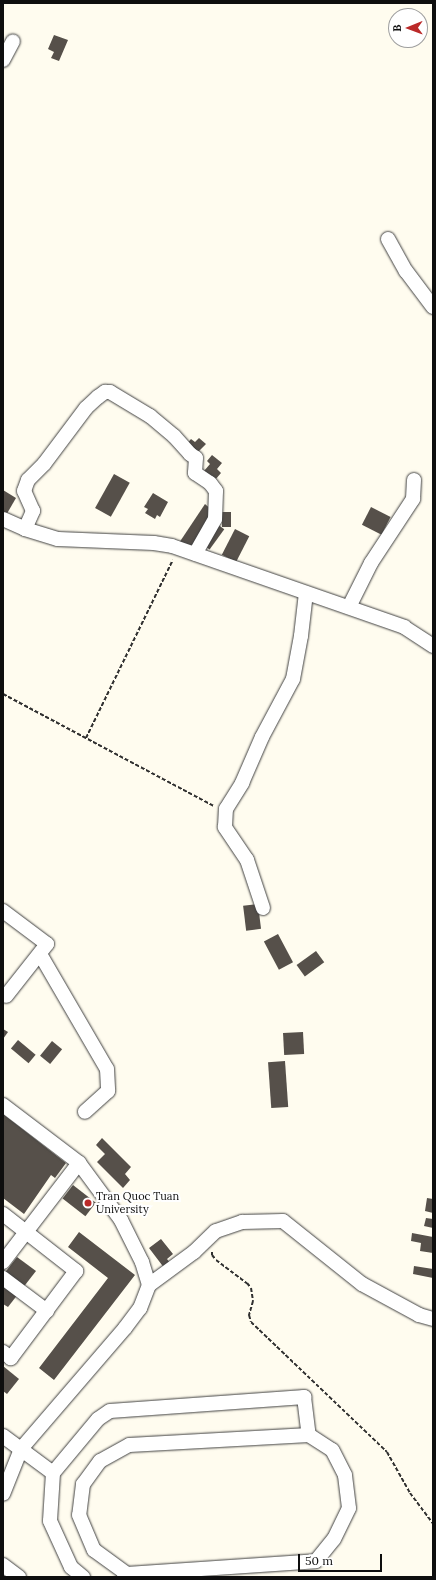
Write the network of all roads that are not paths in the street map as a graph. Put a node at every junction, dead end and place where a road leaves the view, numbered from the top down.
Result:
1 (14, 41) dead end
2 (3, 60) edge
3 (388, 238) dead end
4 (433, 307) edge
5 (414, 480) dead end
6 (3, 519) edge
7 (25, 529) junction
8 (195, 554) junction
9 (306, 592) junction
10 (349, 607) junction
11 (433, 646) edge
12 (263, 908) dead end
13 (3, 911) edge
14 (40, 954) junction
15 (4, 996) edge
16 (3, 1105) edge
17 (85, 1112) dead end
18 (79, 1163) junction
19 (3, 1214) edge
20 (26, 1231) junction
21 (3, 1262) edge
22 (3, 1278) edge
23 (149, 1285) junction
24 (47, 1311) junction
25 (433, 1319) edge
26 (3, 1352) edge
27 (309, 1435) junction
28 (3, 1436) edge
29 (21, 1449) junction
30 (53, 1473) junction
31 (3, 1494) edge
32 (3, 1565) edge
33 (125, 1576) edge
34 (19, 1577) edge
35 (83, 1577) edge

1 - 2 street
3 - 4 street
5 - 10 street
6 - 7 street
7 - 8 street
7 - 8 street
8 - 9 street
9 - 10 street
9 - 12 street
10 - 11 street
13 - 14 street
14 - 15 street
14 - 17 street
16 - 18 street
18 - 20 street
18 - 23 street
19 - 20 street
20 - 21 street
20 - 24 street
22 - 24 street
23 - 25 street
23 - 29 street
24 - 26 street
27 - 30 street
27 - 33 street
27 - 33 street
28 - 29 street
29 - 30 street
29 - 31 street
30 - 35 street
32 - 34 street

